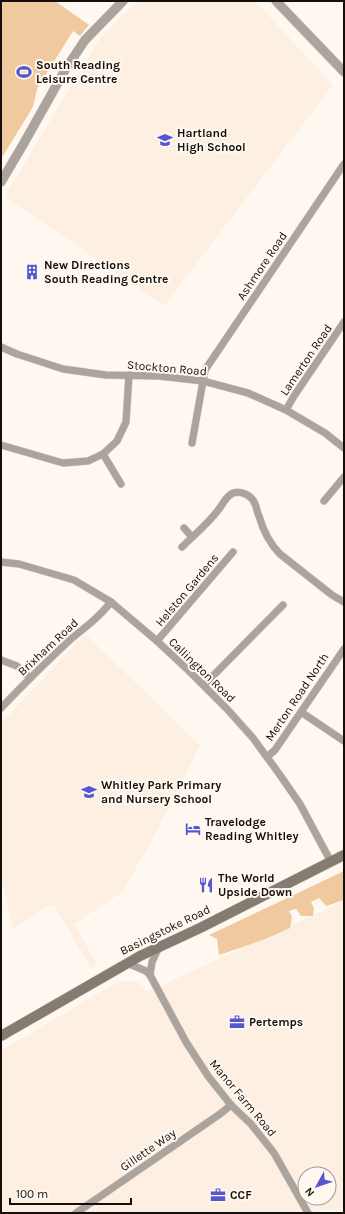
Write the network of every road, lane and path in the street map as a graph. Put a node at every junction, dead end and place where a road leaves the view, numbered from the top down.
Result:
1 (123, 1) edge
2 (276, 1) edge
3 (344, 72) edge
4 (344, 164) edge
5 (1, 182) edge
6 (344, 322) edge
7 (1, 347) edge
8 (129, 376) junction
9 (204, 381) junction
10 (286, 410) junction
11 (192, 443) dead end
12 (1, 445) edge
13 (344, 448) edge
14 (103, 454) junction
15 (344, 477) edge
16 (121, 484) dead end
17 (324, 501) dead end
18 (184, 528) dead end
19 (192, 537) junction
20 (182, 547) dead end
21 (233, 552) dead end
22 (1, 562) edge
23 (111, 602) junction
24 (344, 602) edge
25 (283, 605) dead end
26 (157, 641) junction
27 (343, 653) edge
28 (1, 660) edge
29 (30, 678) junction
30 (204, 685) junction
31 (1, 708) edge
32 (301, 712) junction
33 (344, 741) edge
34 (267, 757) junction
35 (344, 856) edge
36 (331, 862) junction
37 (159, 946) junction
38 (127, 963) junction
39 (150, 975) junction
40 (1, 1036) edge
41 (231, 1105) junction
42 (76, 1213) edge
43 (308, 1213) edge

1 - 5 street
2 - 3 street
4 - 9 street, Ashmore Road
6 - 10 street, Lamerton Road
7 - 8 street, Stockton Road
8 - 9 street, Stockton Road
8 - 14 street
9 - 10 street, Stockton Road
9 - 11 street, Ashmore Road
10 - 13 street, Stockton Road
12 - 14 street
14 - 16 street
15 - 17 street
18 - 19 street
19 - 20 street
19 - 24 street
21 - 26 street, Helston Gardens
22 - 23 street, Callington Road
23 - 26 street, Callington Road
23 - 29 street, Brixham Road
25 - 30 street
26 - 30 street, Callington Road
27 - 32 street, Merton Road North
28 - 29 street
29 - 31 street, Brixham Road
30 - 34 street, Callington Road
32 - 33 street
32 - 34 street, Merton Road North
34 - 36 street, Callington Road
35 - 36 main road, Basingstoke Road
36 - 37 main road, Basingstoke Road
37 - 38 main road, Basingstoke Road
37 - 39 street
38 - 39 street
38 - 40 main road, Basingstoke Road
39 - 41 street, Manor Farm Road
41 - 42 street, Gillette Way
41 - 43 street, Manor Farm Road

